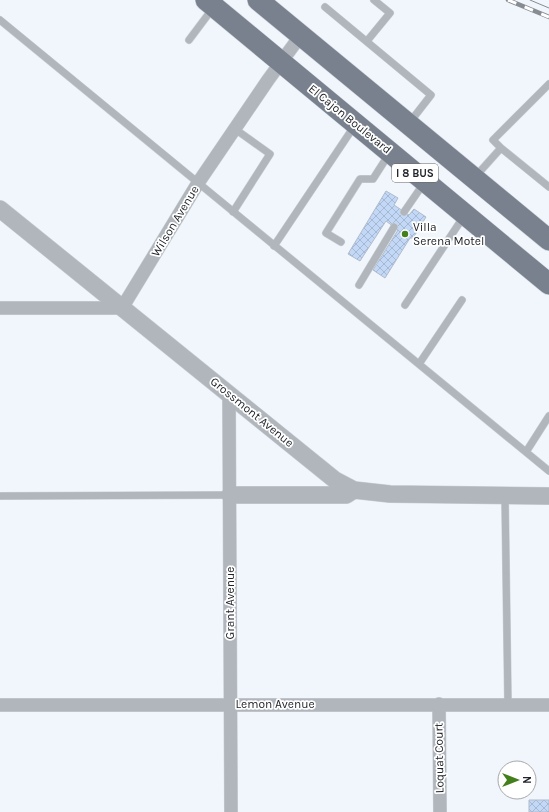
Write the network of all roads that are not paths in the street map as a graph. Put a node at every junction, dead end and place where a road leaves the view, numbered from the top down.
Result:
1 (258, 0) edge
2 (374, 0) edge
3 (210, 3) edge
4 (326, 7) dead end
5 (0, 20) edge
6 (301, 35) junction
7 (189, 40) dead end
8 (367, 41) junction
9 (281, 62) junction
10 (549, 84) edge
11 (356, 124) junction
12 (409, 124) junction
13 (235, 129) junction
14 (501, 148) junction
15 (390, 152) junction
16 (475, 178) junction
17 (425, 181) junction
18 (198, 183) junction
19 (549, 187) edge
20 (0, 209) edge
21 (233, 212) junction
22 (404, 212) dead end
23 (465, 214) junction
24 (394, 227) dead end
25 (549, 240) edge
26 (341, 242) dead end
27 (274, 246) junction
28 (549, 284) edge
29 (359, 285) dead end
30 (462, 300) dead end
31 (404, 305) dead end
32 (0, 308) edge
33 (122, 308) junction
34 (419, 364) junction
35 (229, 395) junction
36 (549, 416) edge
37 (526, 452) junction
38 (549, 471) edge
39 (354, 490) junction
40 (230, 495) junction
41 (0, 496) edge
42 (505, 496) junction
43 (549, 496) edge
44 (0, 704) edge
45 (230, 704) junction
46 (439, 704) junction
47 (508, 704) junction
48 (549, 704) edge
49 (231, 812) edge
50 (440, 812) edge

1 - 6 main road, I 8 BUS
2 - 8 lane
3 - 7 lane
3 - 9 main road, El Cajon Boulevard / I 8 BUS
4 - 8 lane
5 - 18 lane
6 - 9 street, Wilson Avenue
6 - 12 main road, I 8 BUS
8 - 12 lane
9 - 11 main road, El Cajon Boulevard / I 8 BUS
9 - 13 street, Wilson Avenue
10 - 14 lane
11 - 15 main road, El Cajon Boulevard / I 8 BUS
11 - 27 lane
12 - 16 main road, I 8 BUS
13 - 18 street, Wilson Avenue
13 - 21 lane
14 - 16 lane
14 - 19 lane
15 - 17 main road, El Cajon Boulevard / I 8 BUS
15 - 26 lane
16 - 25 main road, I 8 BUS
17 - 22 lane
17 - 23 main road, El Cajon Boulevard / I 8 BUS
18 - 21 lane
18 - 33 street, Wilson Avenue
20 - 33 street, Grossmont Avenue
21 - 27 lane
23 - 28 main road, El Cajon Boulevard / I 8 BUS
23 - 31 lane
24 - 29 lane
27 - 34 lane
30 - 34 lane
32 - 33 street
33 - 35 street, Grossmont Avenue
34 - 37 lane
35 - 39 street, Grossmont Avenue
35 - 40 street, Grant Avenue
36 - 37 lane
37 - 38 lane
39 - 40 street
39 - 42 street, Grossmont Avenue
40 - 41 lane
40 - 45 street, Grant Avenue
42 - 43 street, Grossmont Avenue
42 - 47 lane
44 - 45 street, Lemon Avenue
45 - 46 street, Lemon Avenue
45 - 49 street, Grant Avenue
46 - 47 street, Lemon Avenue
46 - 50 street, Loquat Court
47 - 48 street, Lemon Avenue

